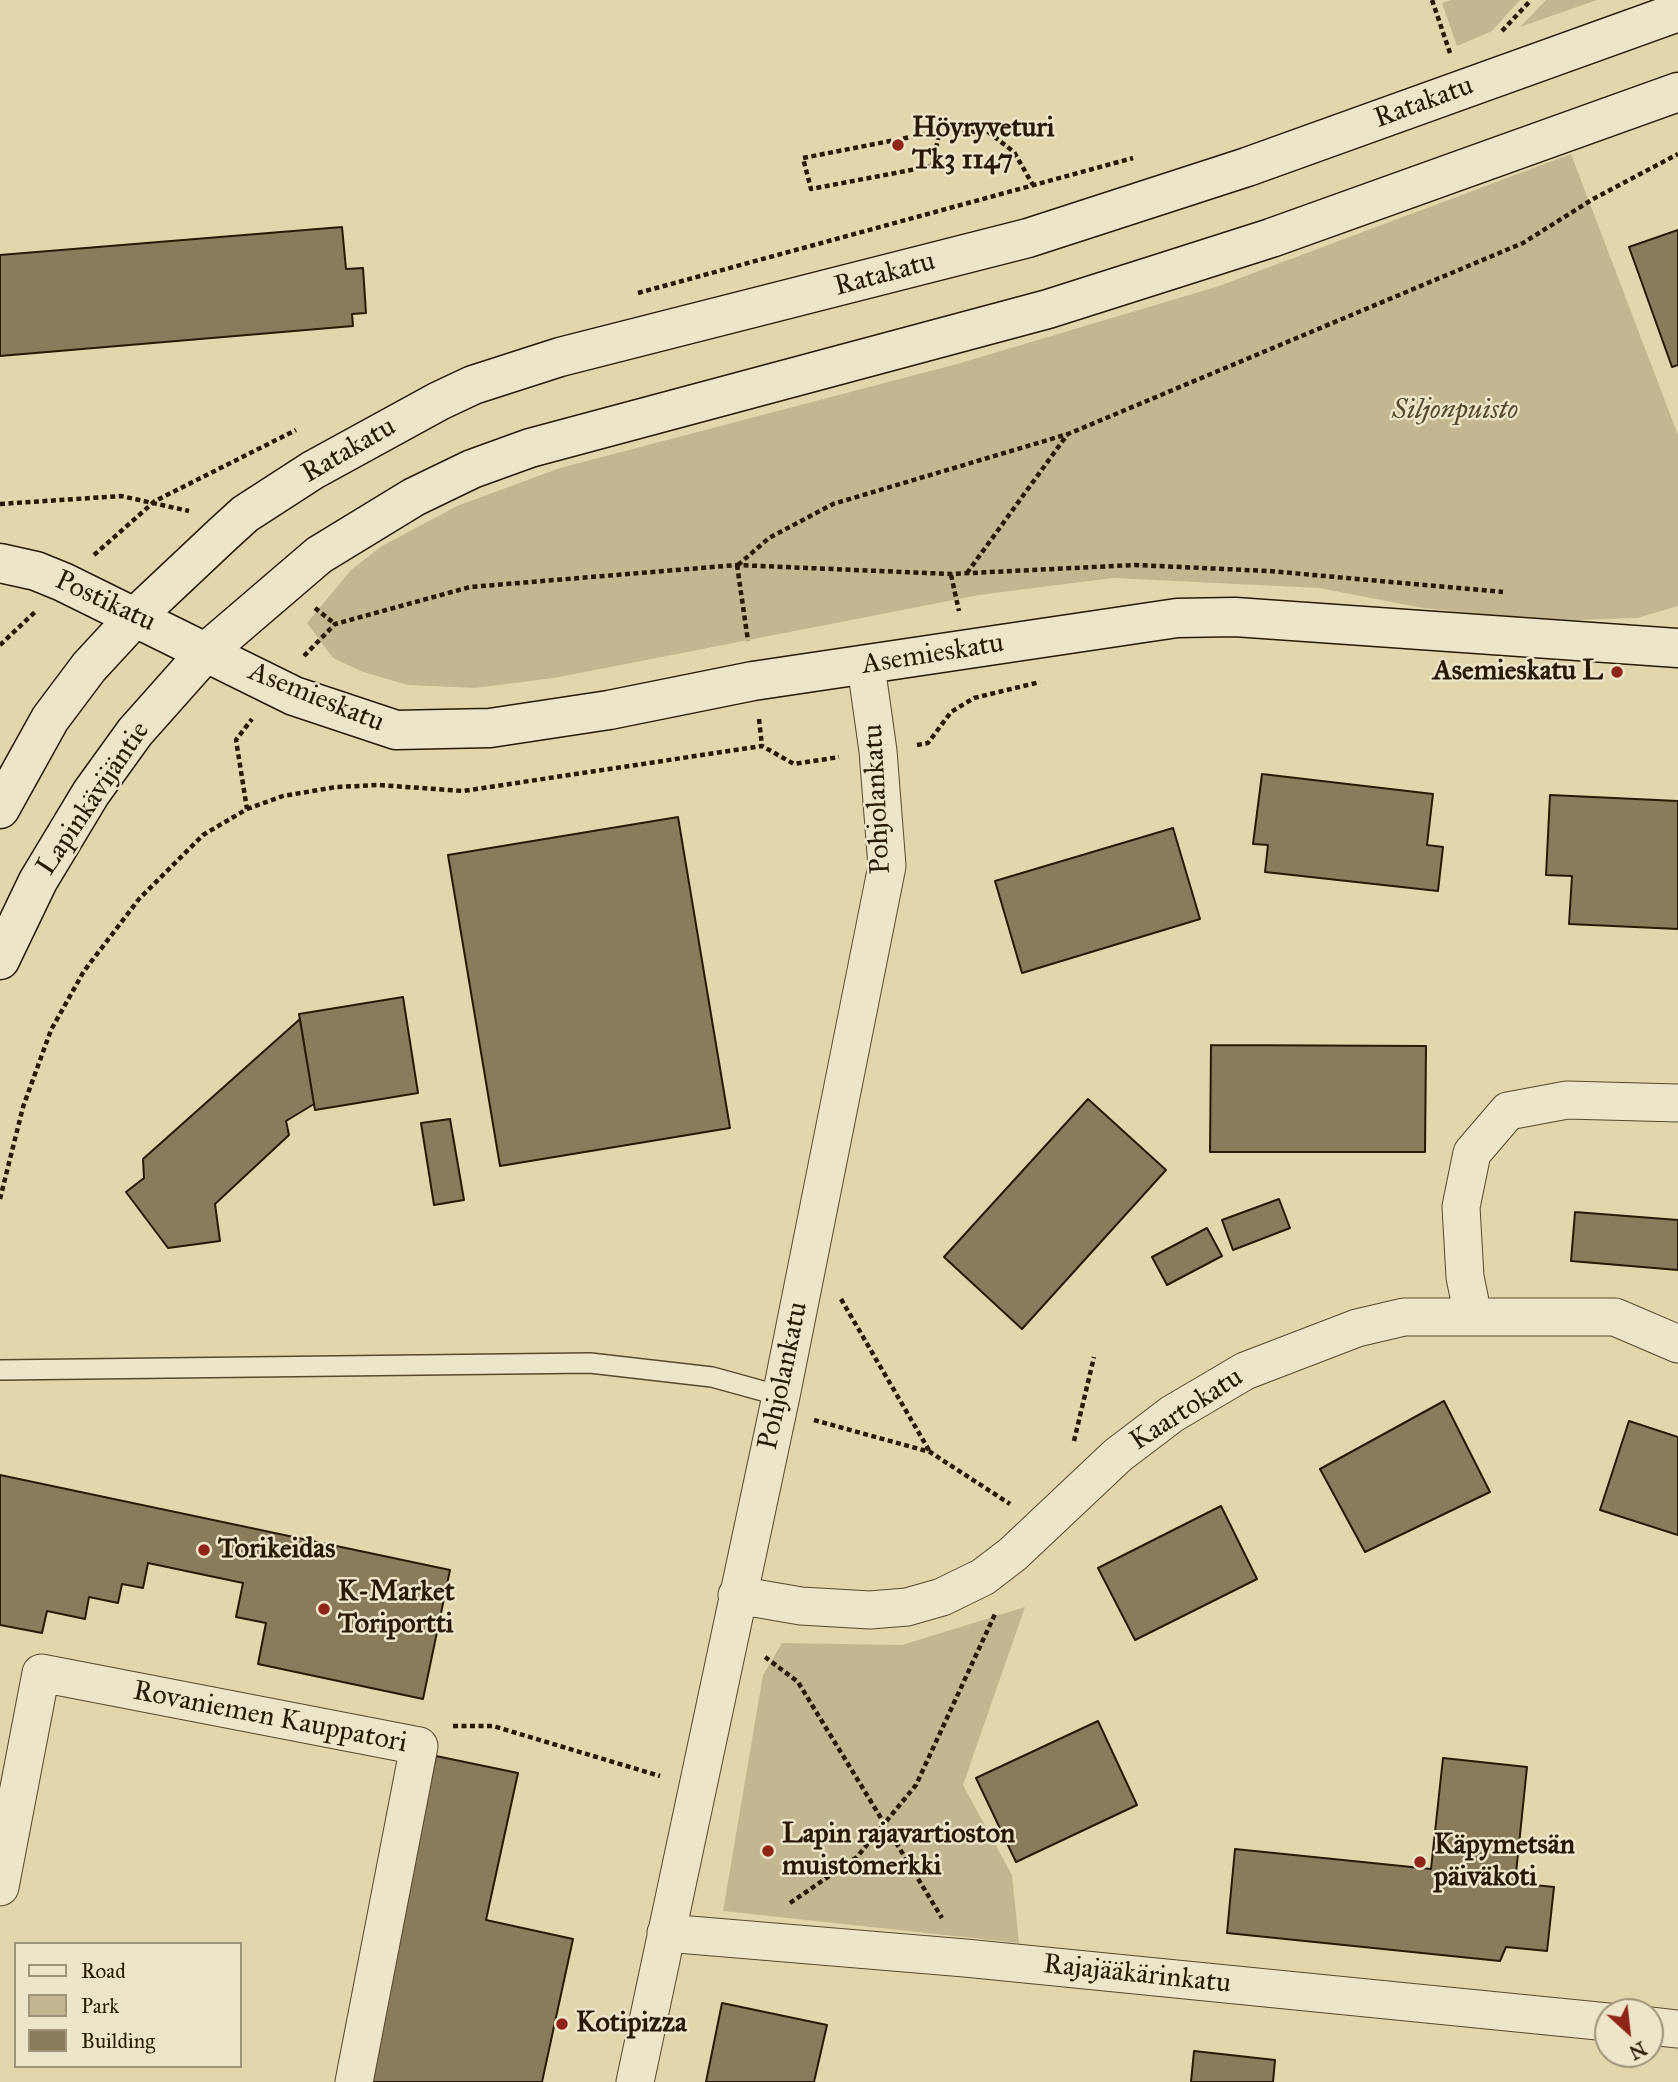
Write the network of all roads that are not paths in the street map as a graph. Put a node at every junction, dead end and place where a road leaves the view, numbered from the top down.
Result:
1 (1678, 12) edge
2 (1678, 92) edge
3 (0, 563) edge
4 (137, 615) junction
5 (1678, 648) edge
6 (207, 651) junction
7 (866, 666) junction
8 (0, 809) edge
9 (0, 960) edge
10 (1678, 1103) edge
11 (1473, 1316) junction
12 (1678, 1344) edge
13 (0, 1370) edge
14 (794, 1407) junction
15 (737, 1595) junction
16 (0, 1887) edge
17 (666, 1933) junction
18 (1594, 2021) edge
19 (354, 2082) edge
20 (635, 2082) edge

1 - 4 main road, Ratakatu
2 - 6 main road
3 - 4 main road, Postikatu
4 - 6 main road, Postikatu
4 - 8 main road
5 - 7 main road, Asemieskatu
6 - 7 main road, Asemieskatu
6 - 9 main road, Lapinkävijäntie
7 - 14 street, Pohjolankatu
10 - 11 street
11 - 12 street, Kaartokatu
11 - 15 street, Kaartokatu
13 - 14 lane
14 - 15 street, Pohjolankatu
15 - 17 street, Pohjolankatu
16 - 19 street, Rovaniemen Kauppatori
17 - 18 street, Rajajääkärinkatu
17 - 20 street, Pohjolankatu

